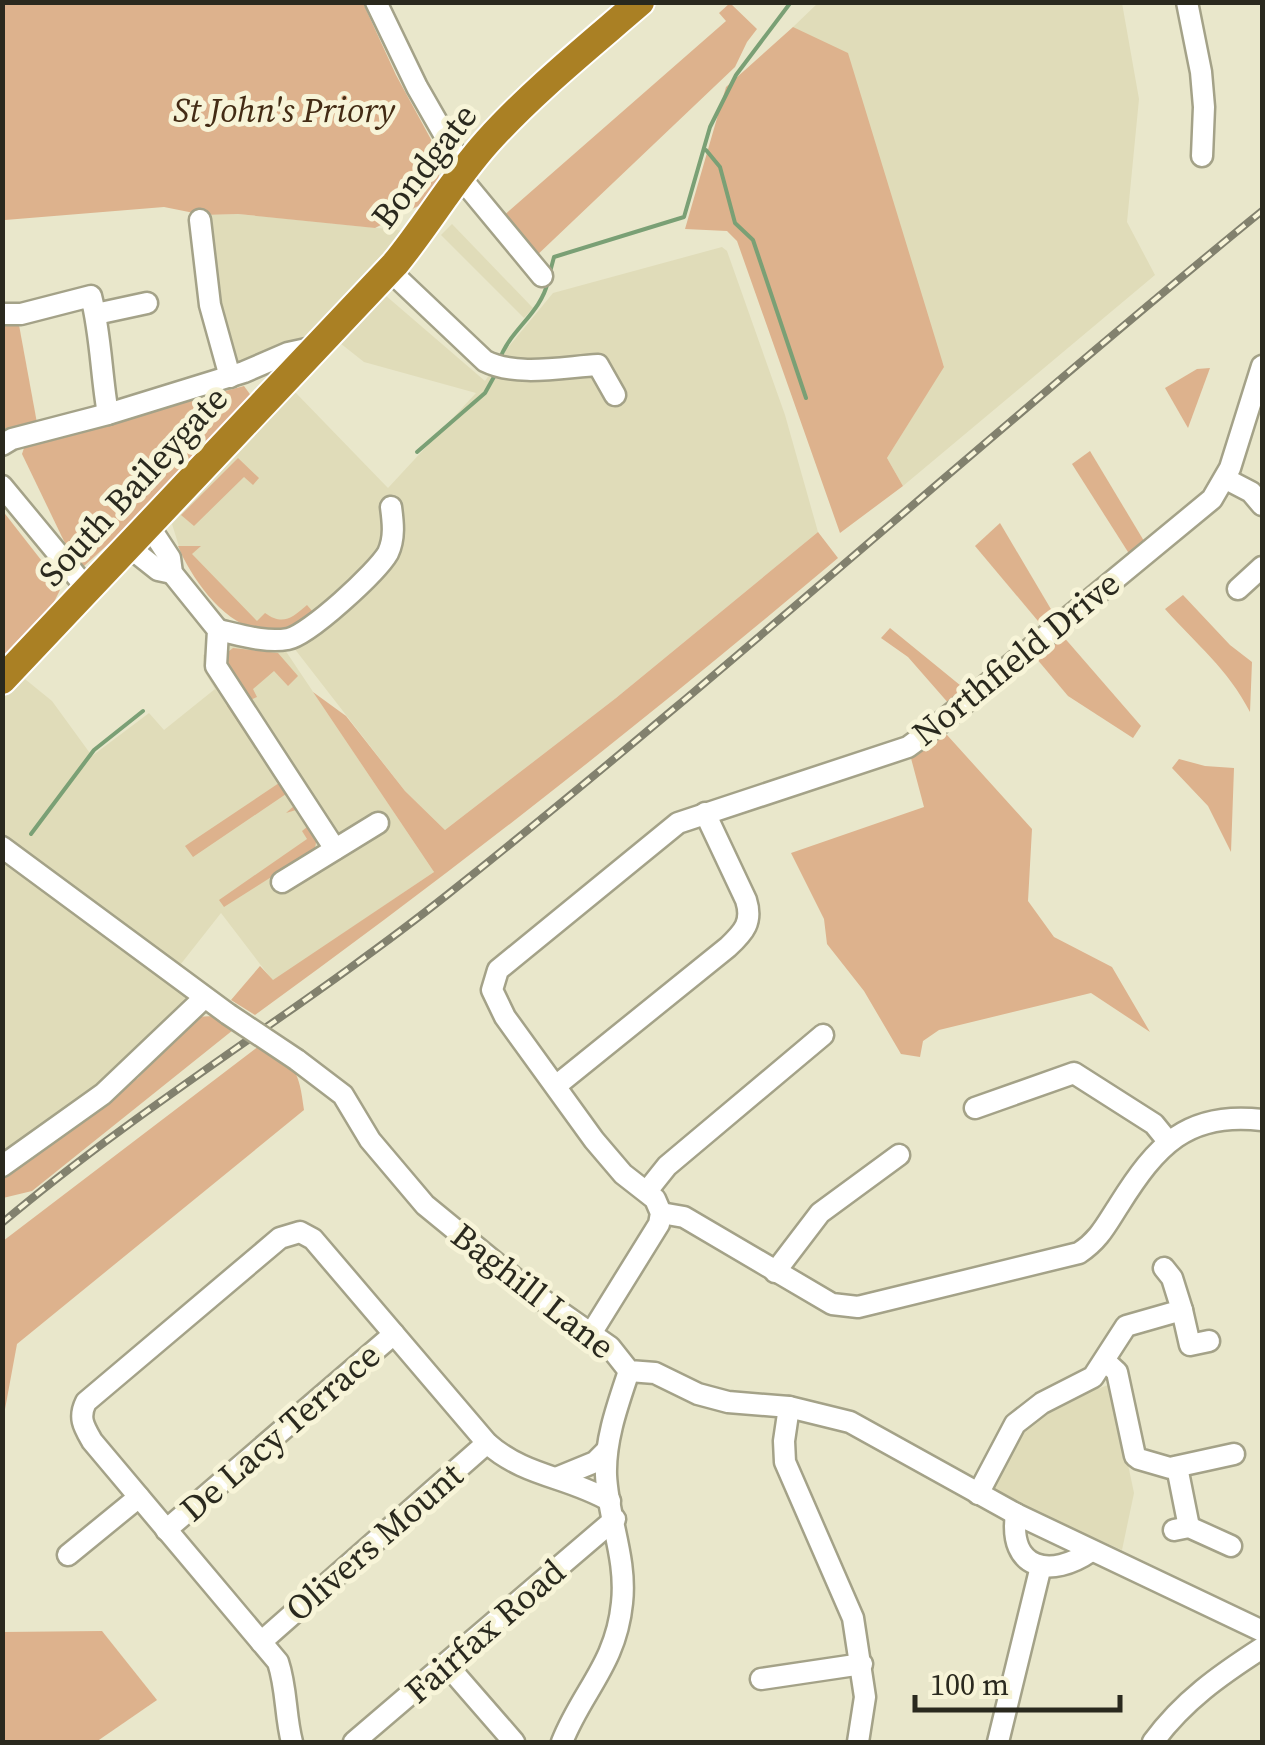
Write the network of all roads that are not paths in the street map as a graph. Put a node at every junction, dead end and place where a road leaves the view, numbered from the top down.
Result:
1 (376, 2) edge
2 (1187, 2) edge
3 (639, 3) edge
4 (1202, 156) dead end
5 (462, 173) junction
6 (200, 220) dead end
7 (389, 270) junction
8 (542, 276) dead end
9 (147, 302) dead end
10 (2, 314) edge
11 (96, 314) junction
12 (316, 347) junction
13 (1262, 366) edge
14 (237, 375) junction
15 (277, 386) junction
16 (614, 395) dead end
17 (108, 414) junction
18 (2, 445) edge
19 (1226, 479) junction
20 (2, 486) edge
21 (1262, 504) edge
22 (391, 506) dead end
23 (148, 526) junction
24 (129, 547) junction
25 (1262, 567) edge
26 (172, 573) junction
27 (1238, 589) dead end
28 (88, 590) junction
29 (218, 630) junction
30 (2, 680) edge
31 (705, 813) junction
32 (378, 823) dead end
33 (2, 847) edge
34 (335, 849) junction
35 (282, 882) dead end
36 (204, 998) junction
37 (823, 1036) dead end
38 (557, 1085) junction
39 (975, 1108) dead end
40 (1262, 1120) edge
41 (1167, 1140) junction
42 (898, 1155) dead end
43 (2, 1166) edge
44 (647, 1192) junction
45 (661, 1213) junction
46 (1164, 1268) dead end
47 (775, 1272) junction
48 (1182, 1310) junction
49 (592, 1332) junction
50 (394, 1334) junction
51 (1209, 1341) dead end
52 (1105, 1361) junction
53 (629, 1371) junction
54 (789, 1407) junction
55 (487, 1443) junction
56 (607, 1450) junction
57 (1224, 1463) dead end
58 (1176, 1466) junction
59 (556, 1478) junction
60 (978, 1494) junction
61 (138, 1497) junction
62 (612, 1510) junction
63 (1016, 1514) junction
64 (166, 1530) junction
65 (1230, 1546) dead end
66 (1090, 1550) junction
67 (68, 1554) dead end
68 (1041, 1566) junction
69 (1262, 1631) edge
70 (261, 1642) junction
71 (1262, 1648) edge
72 (862, 1664) junction
73 (447, 1665) junction
74 (761, 1679) dead end
75 (1162, 1739) edge
76 (292, 1742) edge
77 (354, 1742) edge
78 (514, 1742) edge
79 (562, 1742) edge
80 (858, 1742) edge
81 (998, 1742) edge

1 - 5 street
2 - 4 street
3 - 5 highway, Bondgate
5 - 7 highway, Bondgate
5 - 8 street
6 - 14 street
7 - 12 highway, Bondgate
7 - 16 street
9 - 11 street
10 - 11 street
11 - 17 street
12 - 14 street
12 - 15 highway, Bondgate
13 - 19 street, Northfield Drive
14 - 15 street
14 - 17 street
15 - 23 highway, South Baileygate
17 - 18 street
19 - 21 street
19 - 31 street, Northfield Drive
20 - 28 street
22 - 29 street
23 - 24 highway, South Baileygate
23 - 26 street
24 - 26 street
24 - 28 highway, South Baileygate
25 - 27 street
26 - 29 street
28 - 30 highway, South Baileygate
29 - 34 street
31 - 38 street
31 - 38 street, Northfield Drive
32 - 34 street
33 - 36 street, Baghill Lane
34 - 35 street
36 - 43 street
36 - 49 street, Baghill Lane, bridge
37 - 44 street
38 - 44 street, Northfield Drive
39 - 41 street
40 - 41 street
41 - 47 street
42 - 47 street
44 - 45 street, Northfield Drive
45 - 47 street
45 - 49 street
46 - 48 street
48 - 51 street
48 - 52 street
49 - 53 street, Baghill Lane
50 - 55 street
50 - 61 street
50 - 64 street, De Lacy Terrace
52 - 58 street
52 - 60 street
53 - 54 street, Baghill Lane
53 - 56 street
54 - 60 street, Baghill Lane
54 - 72 street
55 - 59 street
55 - 70 street, Olivers Mount
56 - 59 street
56 - 62 street
57 - 58 street
58 - 65 street
59 - 62 street
60 - 63 street, Baghill Lane
61 - 64 street
61 - 67 street
62 - 73 street, Fairfax Road
62 - 79 street
63 - 66 street, Baghill Lane
63 - 68 street
64 - 70 street
66 - 68 street
66 - 69 street, Baghill Lane
68 - 81 street
70 - 76 street
71 - 75 street
72 - 74 street
72 - 80 street
73 - 77 street, Fairfax Road
73 - 78 street

